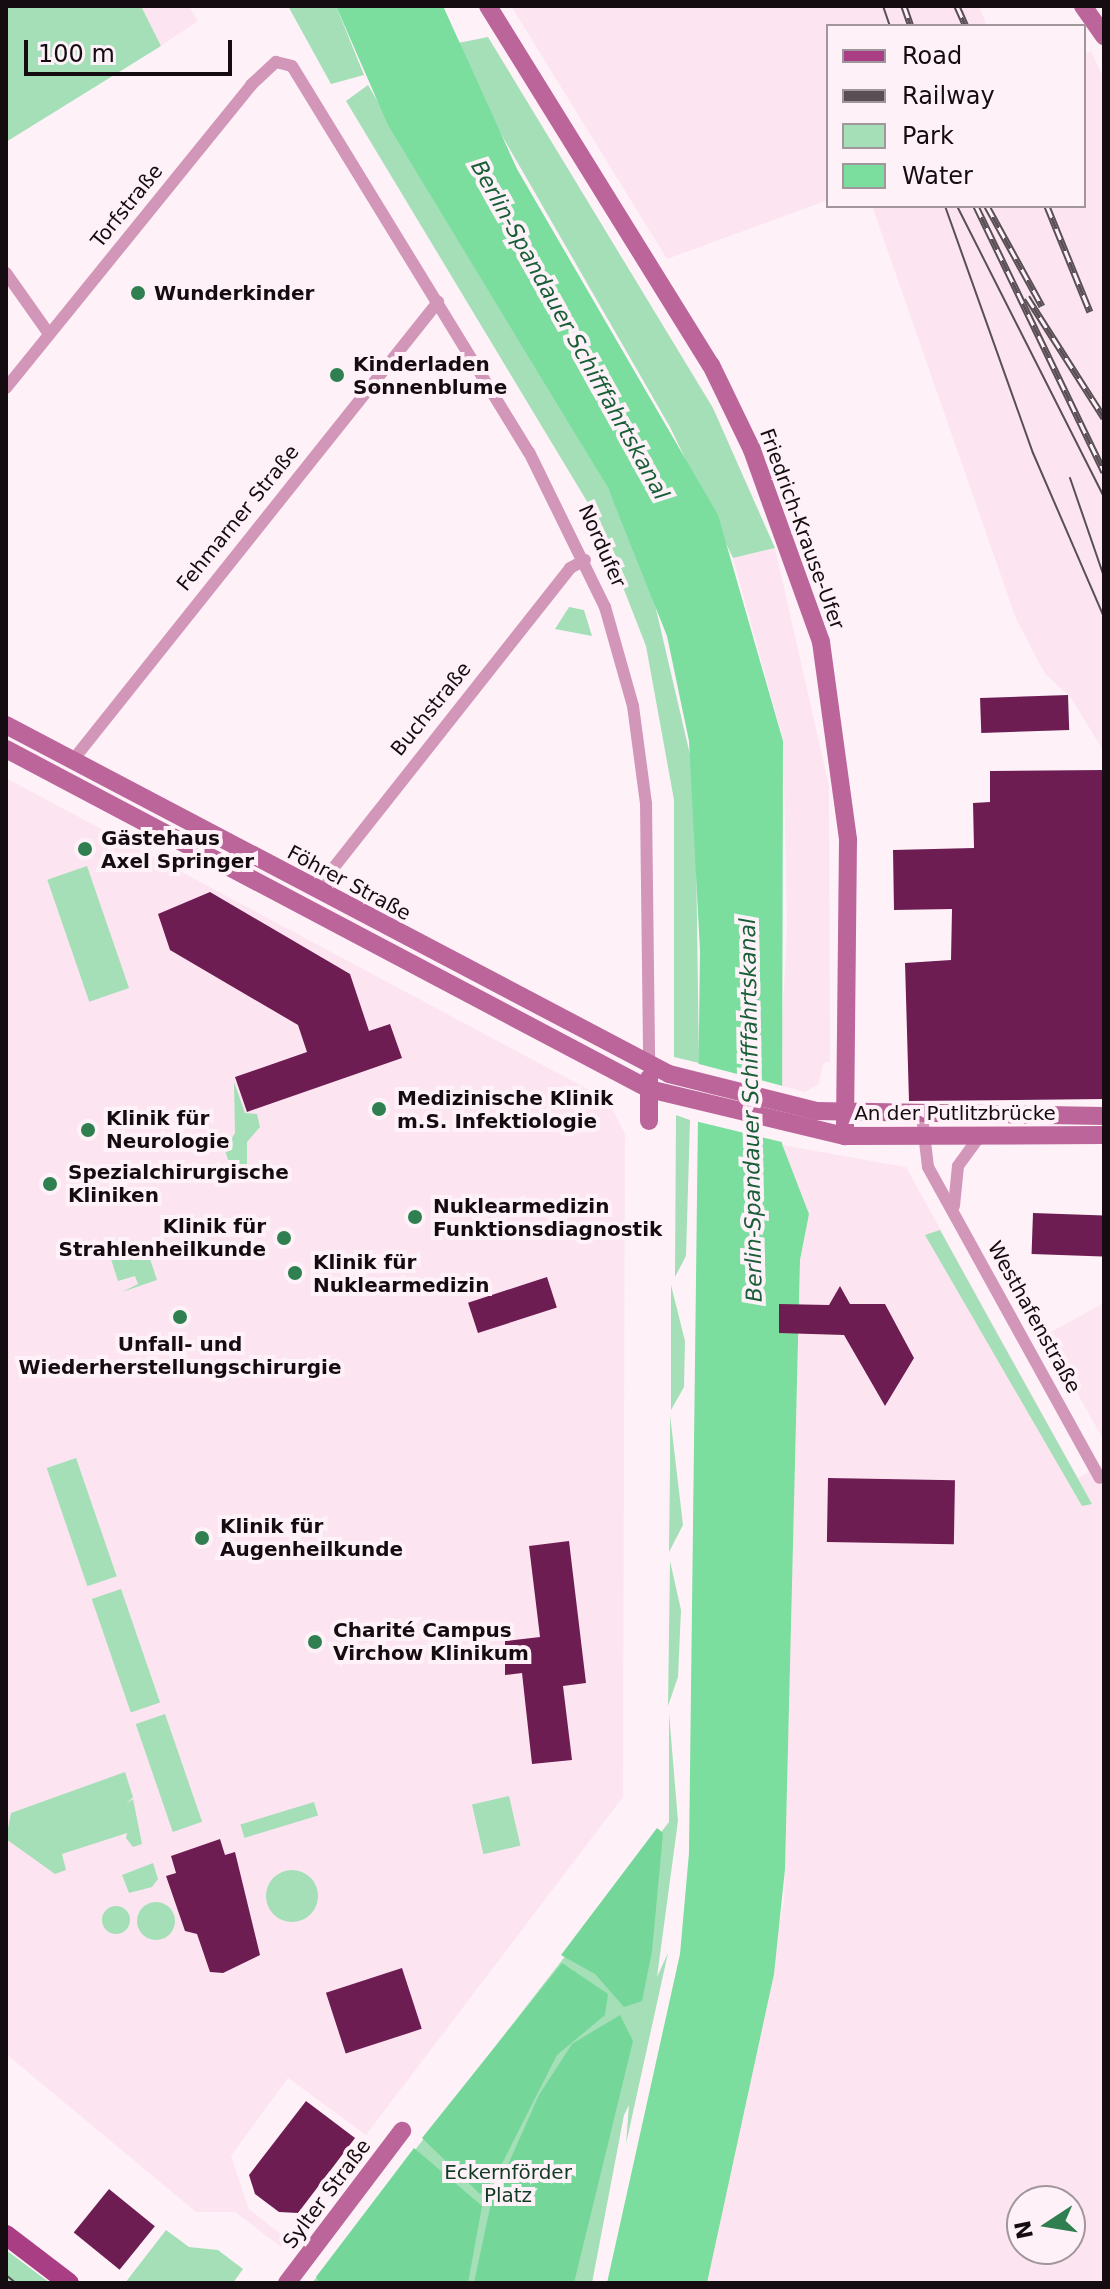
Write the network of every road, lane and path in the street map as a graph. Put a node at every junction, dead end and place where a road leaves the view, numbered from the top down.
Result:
1 (488, 6) edge
2 (1083, 6) edge
3 (1104, 36) edge
4 (287, 62) joint
5 (6, 273) edge
6 (438, 302) junction
7 (49, 334) junction
8 (6, 388) edge
9 (585, 560) junction
10 (6, 725) edge
11 (6, 749) edge
12 (73, 760) junction
13 (316, 890) junction
14 (649, 1063) junction
15 (673, 1075) joint
16 (649, 1089) junction
17 (846, 1113) junction
18 (922, 1116) junction
19 (1104, 1116) edge
20 (649, 1121) dead end
21 (1056, 1126) junction
22 (1104, 1135) edge
23 (845, 1136) junction
24 (979, 1137) junction
25 (923, 1139) junction
26 (956, 1217) junction
27 (1100, 1478) dead end
28 (402, 2131) dead end
29 (6, 2235) edge
30 (69, 2283) edge
31 (287, 2283) edge

1 - 17 main road, Friedrich-Krause-Ufer
2 - 3 main road
4 - 6 street, Nordufer
4 - 7 street, Torfstraße
5 - 7 street
6 - 9 street, Nordufer
6 - 12 street, Fehmarner Straße
7 - 8 street, Torfstraße
9 - 13 street, Buchstraße
9 - 14 street, Nordufer
10 - 12 main road, Föhrer Straße
11 - 16 main road
12 - 13 main road, Föhrer Straße
13 - 14 main road, Föhrer Straße
14 - 15 main road, Föhrer Straße
14 - 16 main road, Nordufer
15 - 17 main road, An der Putlitzbrücke
16 - 20 main road, Nordufer
16 - 23 main road, An der Putlitzbrücke
17 - 18 main road, An der Putlitzbrücke
17 - 23 main road, Friedrich-Krause-Ufer
18 - 21 main road, An der Putlitzbrücke
18 - 25 street, Westhafenstraße
19 - 21 main road, An der Putlitzbrücke
21 - 22 main road, An der Putlitzbrücke
21 - 24 main road, An der Putlitzbrücke
23 - 25 main road, An der Putlitzbrücke
24 - 25 main road, An der Putlitzbrücke
24 - 26 street, Westhafenstraße
25 - 26 street, Westhafenstraße
26 - 27 street, Westhafenstraße
28 - 31 main road, Sylter Straße
29 - 30 main road

